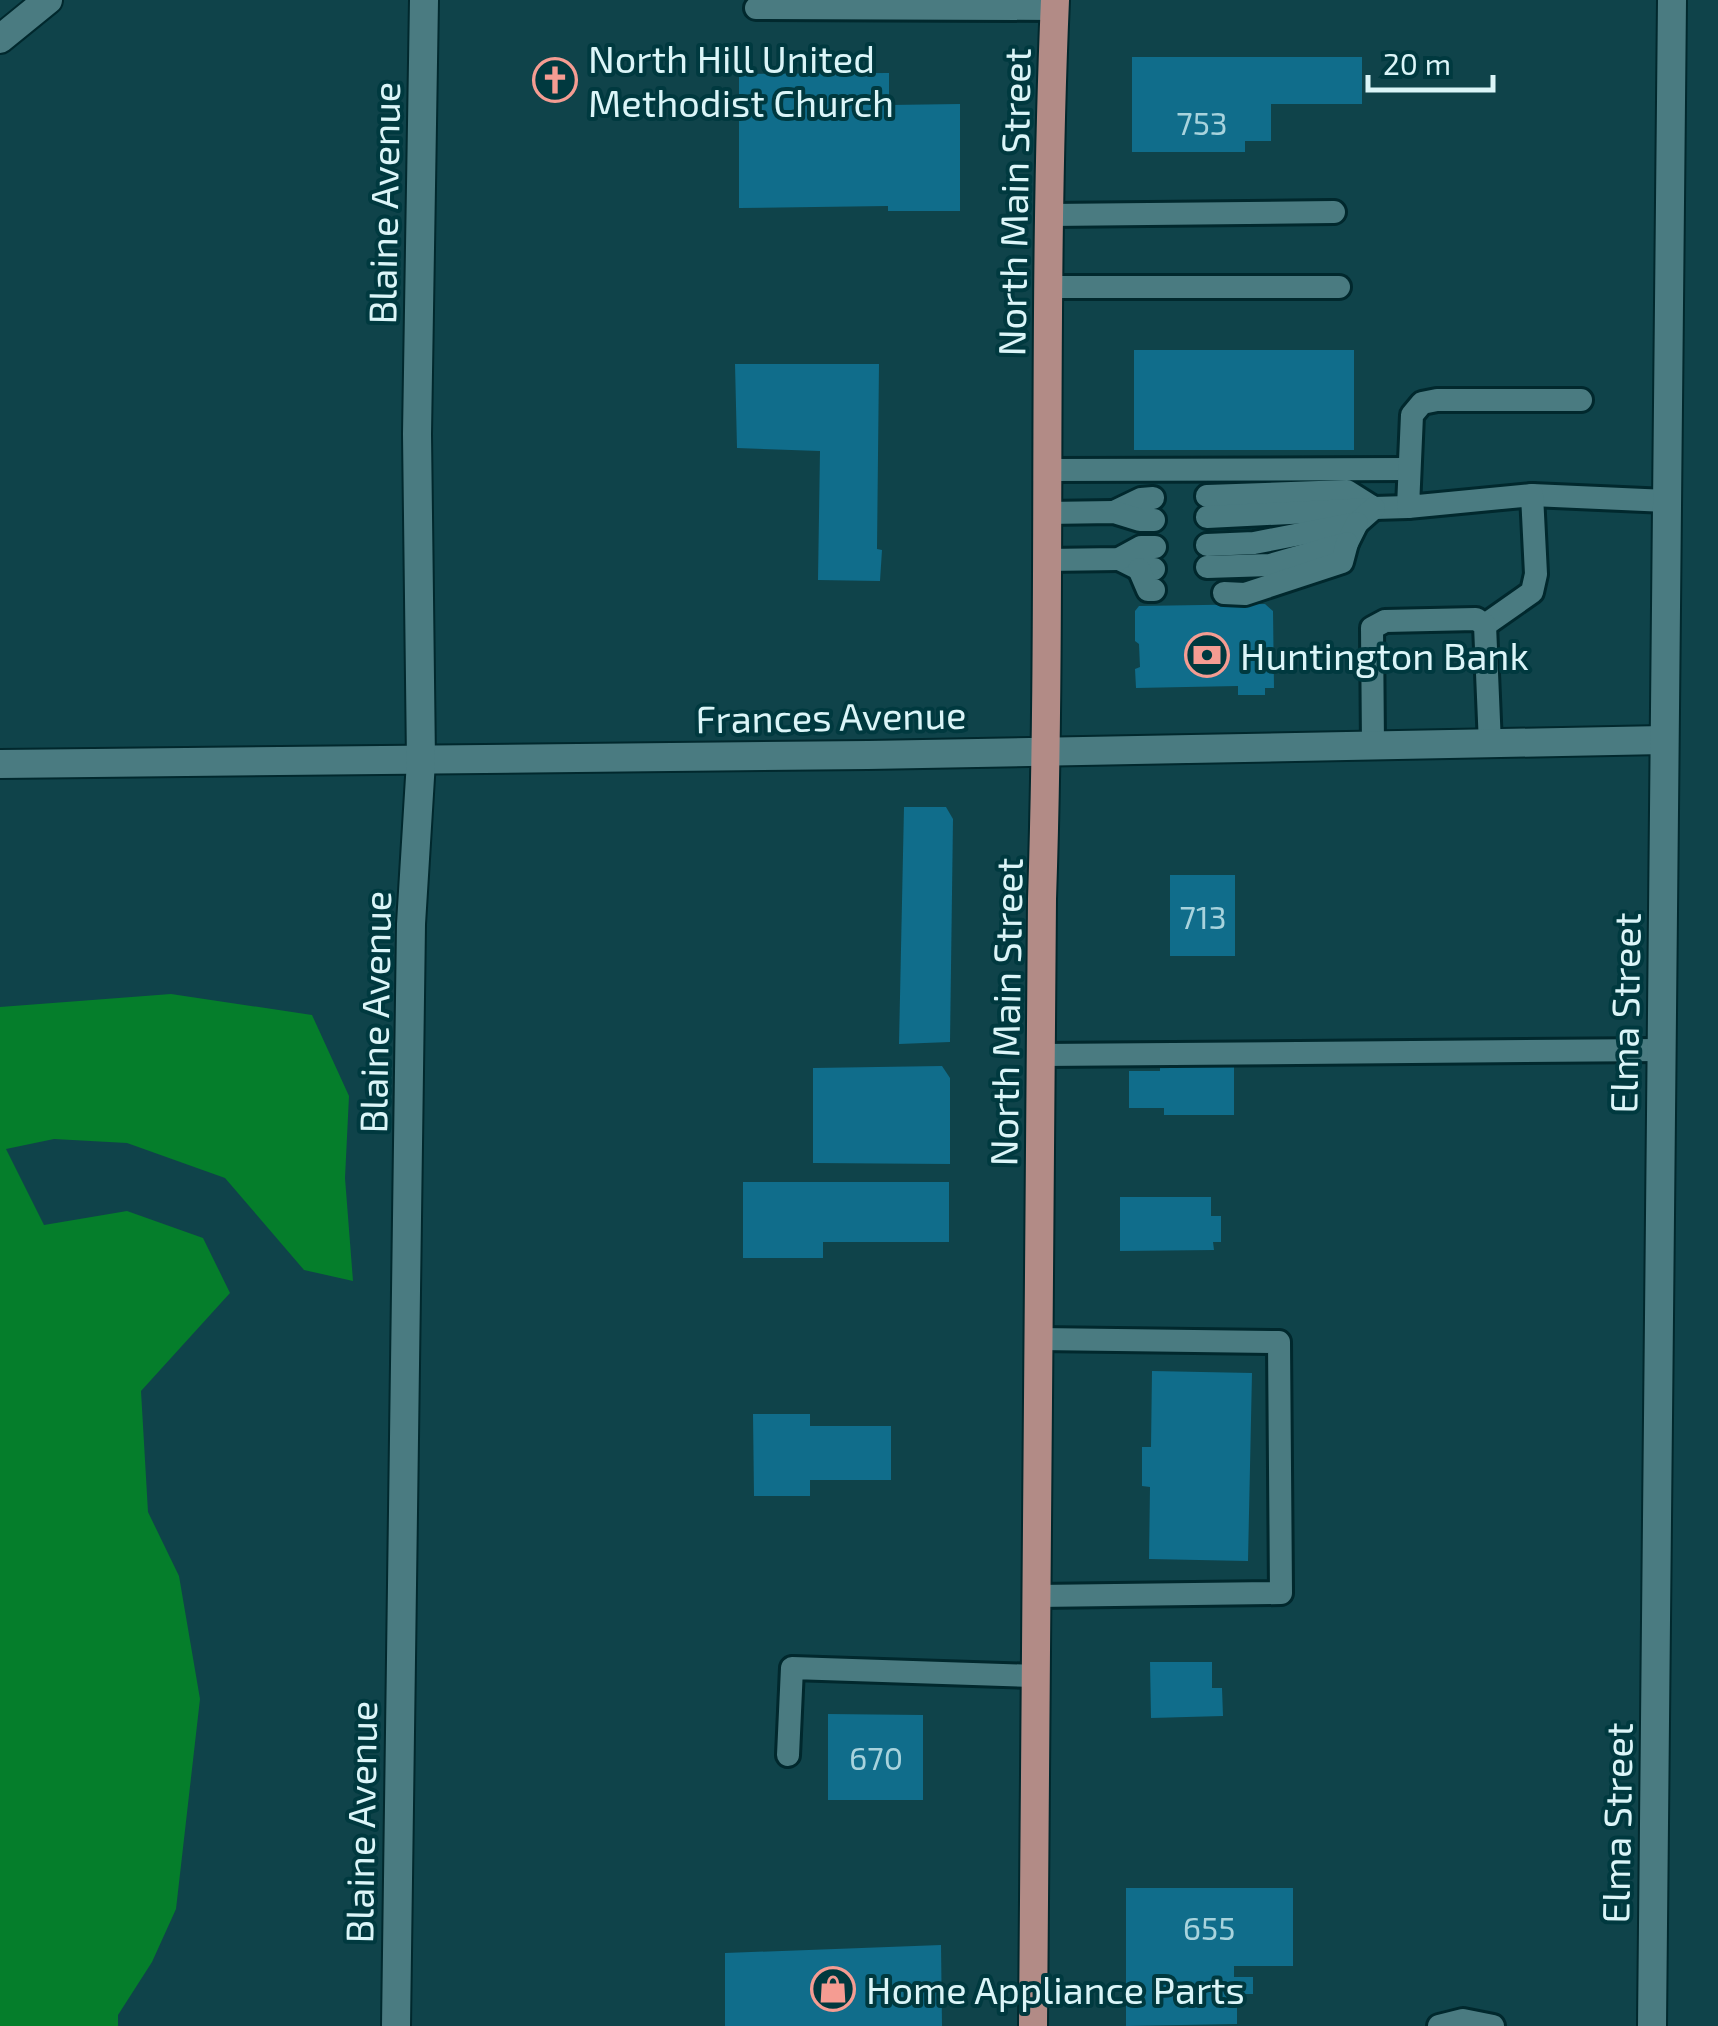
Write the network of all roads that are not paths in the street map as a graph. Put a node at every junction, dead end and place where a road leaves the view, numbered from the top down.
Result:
1 (424, 0) edge
2 (1672, 0) edge
3 (38, 4) edge
4 (1055, 5) edge
5 (756, 8) dead end
6 (0, 39) edge
7 (1334, 212) dead end
8 (1050, 215) junction
9 (1049, 287) junction
10 (1340, 287) dead end
11 (1582, 400) dead end
12 (1408, 469) junction
13 (1046, 470) junction
14 (1532, 495) junction
15 (1667, 502) junction
16 (1207, 506) dead end
17 (1408, 507) junction
18 (1154, 509) dead end
19 (1046, 513) junction
20 (1359, 525) junction
21 (1207, 556) dead end
22 (1046, 560) junction
23 (1144, 567) dead end
24 (1224, 593) dead end
25 (1484, 625) junction
26 (1664, 740) junction
27 (1490, 745) junction
28 (1373, 746) junction
29 (1047, 749) junction
30 (420, 761) junction
31 (0, 764) edge
32 (1661, 1050) junction
33 (1041, 1055) junction
34 (1039, 1339) junction
35 (1036, 1596) junction
36 (1036, 1676) junction
37 (788, 1755) dead end
38 (396, 2026) edge
39 (1033, 2026) edge
40 (1439, 2026) edge
41 (1493, 2026) edge
42 (1652, 2026) edge

1 - 30 street, Blaine Avenue
2 - 15 street, Elma Street
3 - 6 street
4 - 5 lane
4 - 8 main road, North Main Street
7 - 8 lane
8 - 9 main road, North Main Street
9 - 10 lane
9 - 13 main road, North Main Street
11 - 12 lane
12 - 13 lane
12 - 17 lane
13 - 19 main road, North Main Street
14 - 15 lane
14 - 17 lane
14 - 25 lane
15 - 26 street, Elma Street
16 - 20 lane
17 - 20 lane
18 - 19 lane
19 - 22 main road, North Main Street
20 - 21 lane
20 - 24 lane
22 - 23 lane
22 - 29 main road, North Main Street
25 - 27 lane
25 - 28 lane
26 - 27 street, Frances Avenue
26 - 32 street, Elma Street
27 - 28 street, Frances Avenue
28 - 29 street, Frances Avenue
29 - 30 street, Frances Avenue
29 - 33 main road, North Main Street
30 - 31 street, Frances Avenue
30 - 38 street, Blaine Avenue
32 - 33 lane
32 - 42 street, Elma Street
33 - 34 main road, North Main Street
34 - 35 main road, North Main Street
34 - 35 lane
35 - 36 main road, North Main Street
36 - 37 lane
36 - 39 main road, North Main Street
40 - 41 lane

